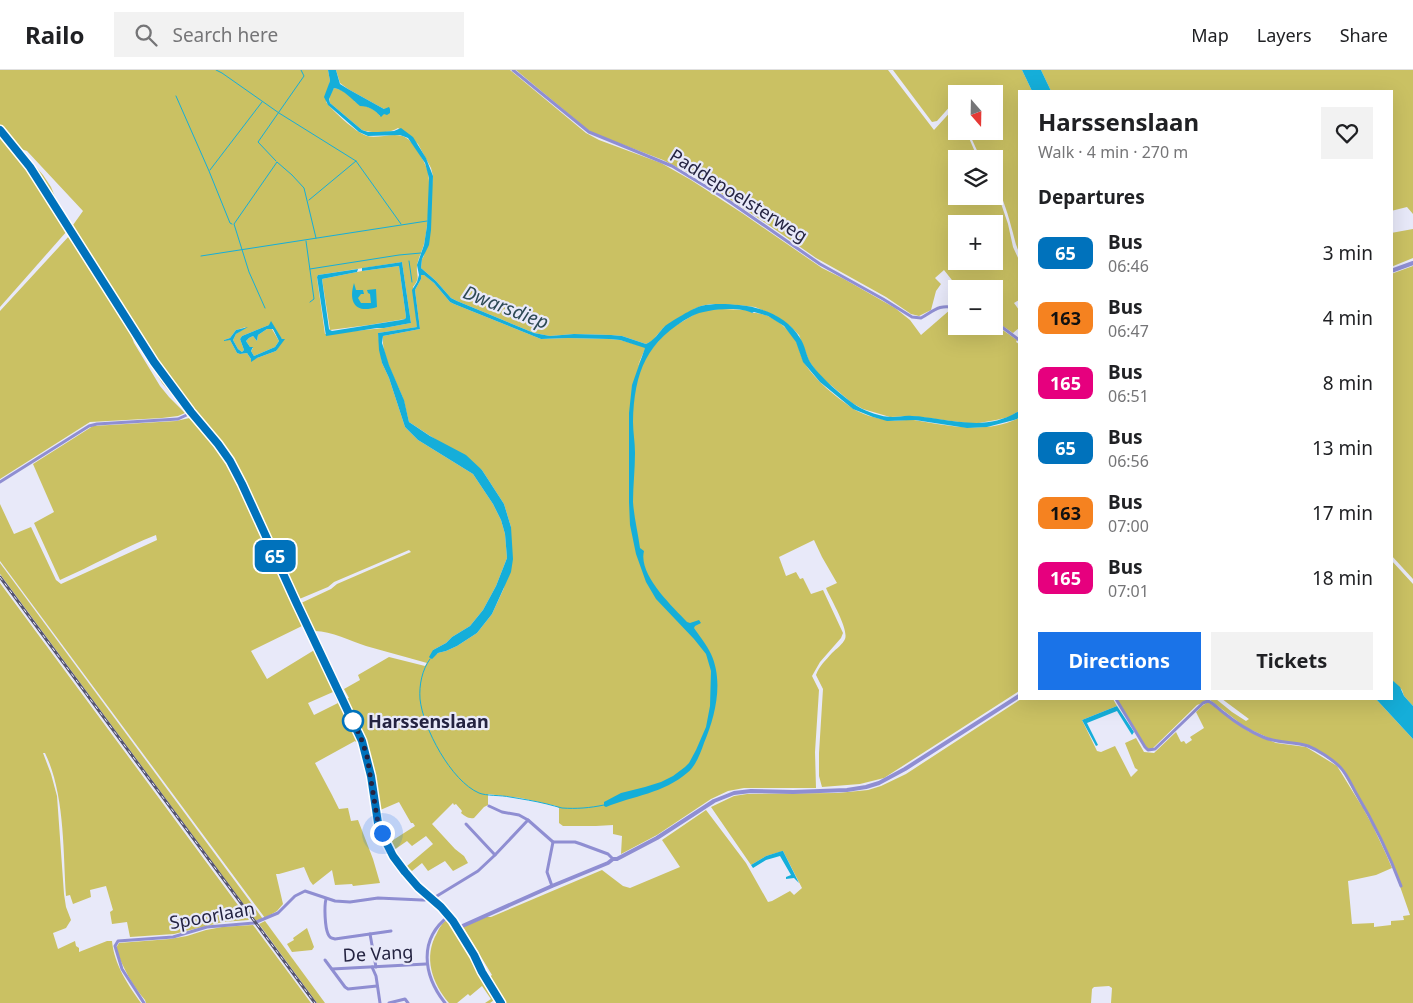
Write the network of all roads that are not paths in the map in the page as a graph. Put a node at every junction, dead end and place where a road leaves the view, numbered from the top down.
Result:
1 (513, 70) edge
2 (0, 130) edge
3 (1413, 263) edge
4 (1393, 270) edge
5 (948, 307) edge
6 (1003, 328) edge
7 (1018, 339) edge
8 (191, 412) junction
9 (0, 482) edge
10 (1018, 697) edge
11 (1117, 700) edge
12 (489, 806) dead end
13 (528, 820) junction
14 (466, 824) dead end
15 (553, 842) junction
16 (495, 855) junction
17 (613, 859) junction
18 (552, 886) junction
19 (1401, 886) dead end
20 (431, 898) junction
21 (326, 899) junction
22 (449, 916) junction
23 (458, 928) junction
24 (391, 931) dead end
25 (370, 934) junction
26 (325, 960) dead end
27 (426, 964) junction
28 (374, 967) junction
29 (332, 969) junction
30 (377, 986) junction
31 (144, 1003) edge
32 (380, 1003) edge
33 (389, 1003) edge
34 (408, 1003) edge
35 (445, 1003) edge
36 (501, 1003) edge

1 - 5 street, Paddepoelsterweg
2 - 8 main road
3 - 4 street
6 - 7 street
8 - 9 street
8 - 20 main road
10 - 17 street
11 - 19 street
12 - 13 street
13 - 15 street
13 - 16 street
14 - 16 street
15 - 17 street
15 - 18 street
16 - 20 street
17 - 18 street
18 - 23 street
20 - 21 street, Spoorlaan
20 - 22 main road
21 - 25 street
21 - 31 street, Spoorlaan
22 - 23 main road
22 - 27 street
23 - 36 main road
24 - 25 street
25 - 28 street
26 - 29 street, De Vang
27 - 28 street, De Vang
27 - 35 street
28 - 29 street, De Vang
28 - 30 street
29 - 30 street, De Vang
30 - 32 street
33 - 34 street

